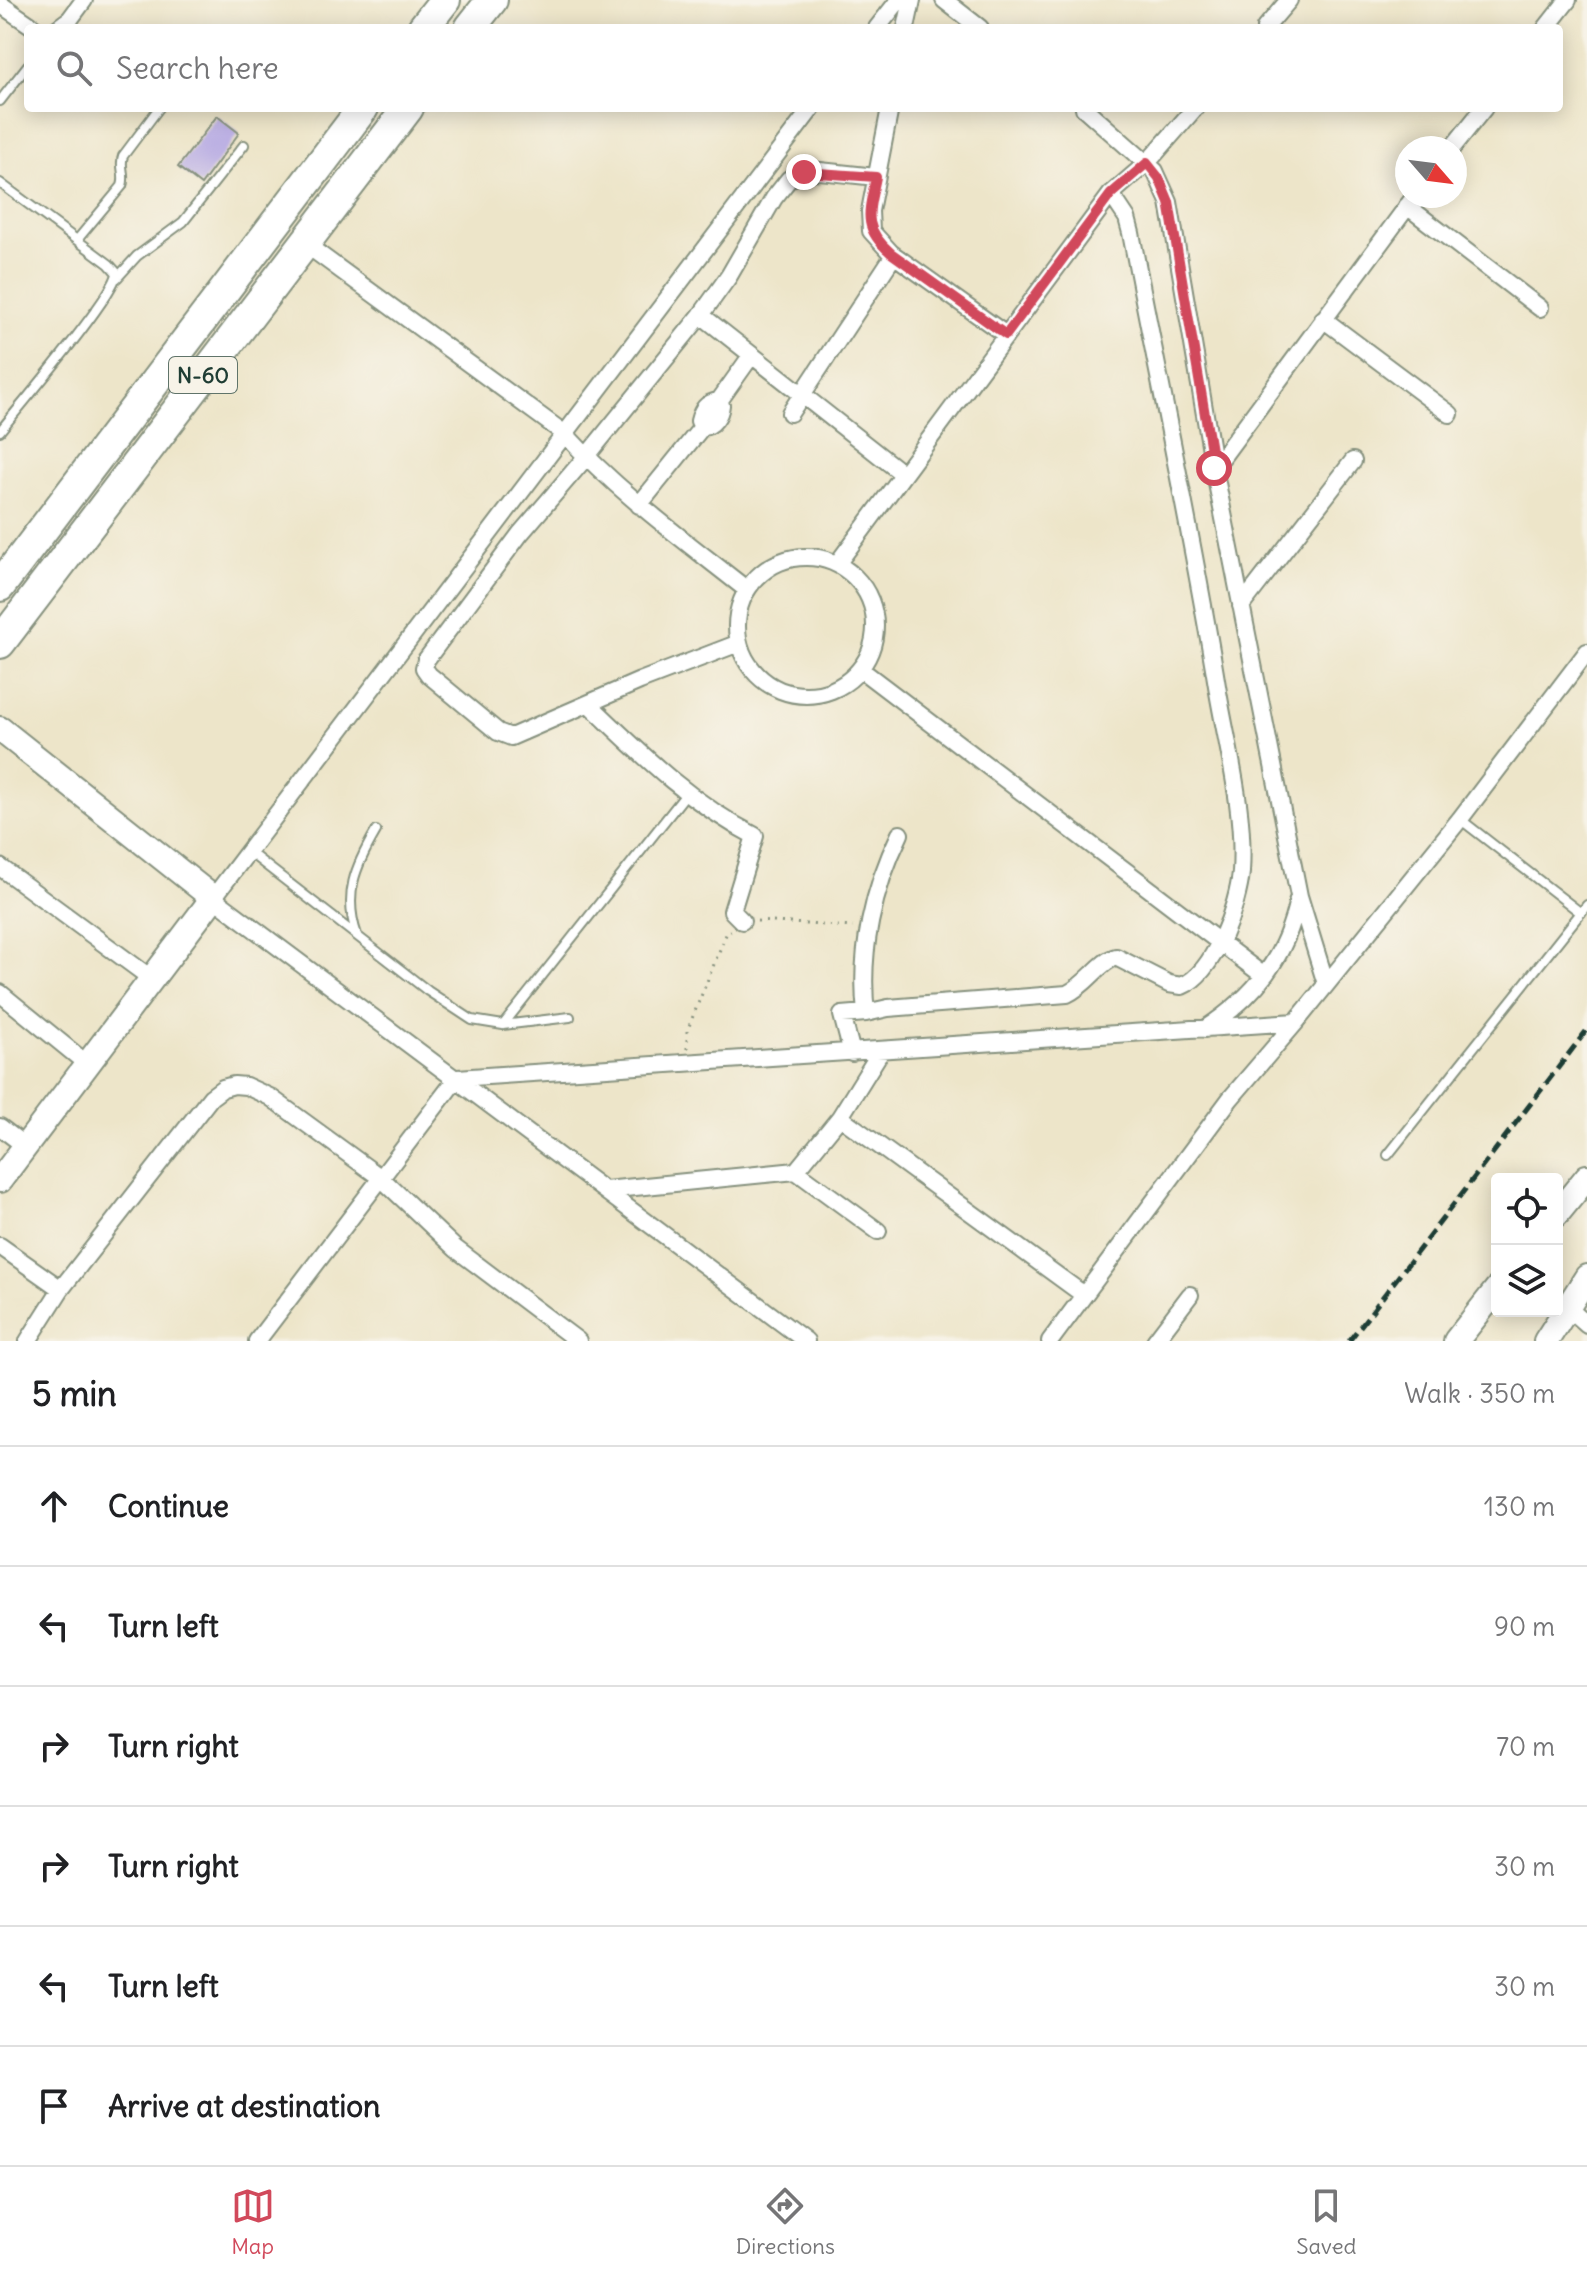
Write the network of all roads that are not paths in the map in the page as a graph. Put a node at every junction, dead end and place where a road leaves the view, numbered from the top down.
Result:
1 (84, 0) edge
2 (445, 0) edge
3 (492, 0) edge
4 (899, 0) edge
5 (912, 0) edge
6 (944, 0) edge
7 (1289, 0) edge
8 (1568, 0) edge
9 (0, 4) edge
10 (29, 24) edge
11 (63, 24) edge
12 (426, 24) edge
13 (473, 24) edge
14 (880, 24) edge
15 (907, 24) edge
16 (975, 24) edge
17 (1268, 24) edge
18 (1549, 24) edge
19 (24, 70) edge
20 (0, 101) edge
21 (156, 112) edge
22 (360, 112) edge
23 (405, 112) edge
24 (809, 112) edge
25 (889, 112) edge
26 (1089, 112) edge
27 (1192, 112) edge
28 (1481, 112) edge
29 (1462, 136) edge
30 (244, 145) dead end
31 (1147, 163) junction
32 (876, 177) junction
33 (0, 183) edge
34 (1111, 194) junction
35 (1406, 208) edge
36 (1419, 208) edge
37 (77, 240) junction
38 (304, 243) junction
39 (894, 255) junction
40 (117, 278) junction
41 (1540, 308) dead end
42 (701, 315) junction
43 (1323, 319) junction
44 (202, 321) junction
45 (1006, 335) junction
46 (229, 342) junction
47 (751, 356) junction
48 (803, 396) junction
49 (790, 413) dead end
50 (1450, 414) dead end
51 (0, 431) edge
52 (565, 434) junction
53 (586, 457) junction
54 (1353, 461) dead end
55 (1214, 468) junction
56 (903, 474) junction
57 (639, 505) junction
58 (837, 564) junction
59 (3, 577) edge
60 (747, 590) junction
61 (1241, 606) junction
62 (0, 643) edge
63 (739, 643) junction
64 (1587, 652) edge
65 (860, 669) junction
66 (589, 704) junction
67 (0, 729) edge
68 (686, 794) junction
69 (1460, 819) junction
70 (376, 831) dead end
71 (900, 834) dead end
72 (248, 851) junction
73 (0, 867) edge
74 (1299, 896) junction
75 (213, 898) junction
76 (1587, 905) edge
77 (1581, 913) junction
78 (742, 921) road end
79 (357, 936) junction
80 (1219, 942) junction
81 (1264, 976) junction
82 (152, 979) junction
83 (1326, 984) junction
84 (0, 993) edge
85 (866, 1013) junction
86 (570, 1017) dead end
87 (1296, 1022) junction
88 (503, 1025) junction
89 (1204, 1030) junction
90 (881, 1051) junction
91 (852, 1053) junction
92 (87, 1064) junction
93 (457, 1078) junction
94 (840, 1117) junction
95 (0, 1127) edge
96 (25, 1146) junction
97 (1388, 1155) dead end
98 (796, 1171) junction
99 (1587, 1177) edge
100 (381, 1178) junction
101 (0, 1180) edge
102 (605, 1190) junction
103 (1563, 1207) edge
104 (878, 1231) dead end
105 (0, 1246) edge
106 (1587, 1277) edge
107 (61, 1289) junction
108 (1084, 1295) junction
109 (1190, 1295) dead end
110 (1491, 1297) edge
111 (1567, 1307) junction
112 (1587, 1325) edge
113 (28, 1341) edge
114 (257, 1341) edge
115 (578, 1341) edge
116 (806, 1341) edge
117 (1050, 1341) edge
118 (1155, 1341) edge
119 (1456, 1341) edge
120 (1546, 1341) edge

1 - 11 street
2 - 12 highway
3 - 13 highway
4 - 14 street
5 - 15 street
6 - 16 street
7 - 17 street
8 - 18 street
9 - 10 street
19 - 20 lane
21 - 37 lane
22 - 44 highway, N-60
23 - 38 highway, N-60
24 - 52 street
25 - 32 street
26 - 31 street
27 - 31 street
28 - 29 street
30 - 40 lane
31 - 34 street
31 - 55 street
32 - 39 street
32 - 42 street
33 - 37 lane
34 - 45 street
34 - 80 street
35 - 43 street
36 - 41 street
37 - 40 lane
38 - 46 highway, N-60
38 - 52 street
39 - 45 street
39 - 48 street
40 - 51 lane
42 - 47 street
42 - 53 street
43 - 50 street
43 - 55 street
44 - 46 highway
44 - 59 highway, N-60
45 - 56 street
46 - 62 highway, N-60
47 - 48 street
47 - 57 street
48 - 49 street
48 - 56 street
52 - 53 street
52 - 72 street
53 - 57 street
53 - 66 street
54 - 61 street
55 - 61 street
56 - 58 street
57 - 60 street
58 - 60 street
58 - 65 street
60 - 63 street
61 - 74 street
63 - 65 street
63 - 66 street
64 - 69 street
65 - 80 street
66 - 68 street
67 - 75 street
68 - 78 street
68 - 88 lane
69 - 77 lane
69 - 83 street
70 - 79 lane
71 - 85 street
72 - 75 street
72 - 79 lane
73 - 82 street
74 - 81 street
74 - 83 street
75 - 82 street
75 - 93 street
76 - 77 lane
77 - 97 lane
79 - 88 lane
80 - 81 street
80 - 85 street
81 - 89 street
82 - 92 street
83 - 87 street
84 - 92 street
85 - 91 street
86 - 88 lane
87 - 89 street
87 - 108 street
89 - 90 street
90 - 91 street
90 - 94 street
91 - 93 street
92 - 96 street
93 - 100 street
93 - 102 street
94 - 98 street
94 - 108 street
95 - 96 street
96 - 101 street
98 - 102 street
98 - 104 street
99 - 103 street
100 - 107 street
100 - 114 street
100 - 115 street
102 - 116 street
105 - 107 street
106 - 111 street
107 - 113 street
108 - 117 street
109 - 118 street
110 - 119 street
111 - 112 street
111 - 120 street

